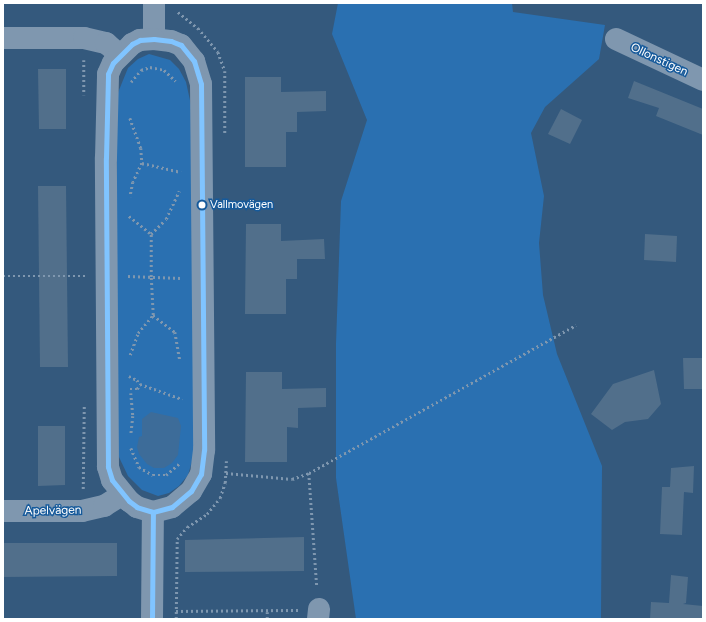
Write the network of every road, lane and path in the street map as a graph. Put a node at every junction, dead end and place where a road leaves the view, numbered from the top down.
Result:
1 (154, 3) edge
2 (3, 38) edge
3 (154, 39) junction
4 (616, 39) dead end
5 (120, 55) junction
6 (703, 80) edge
7 (178, 83) dead end
8 (129, 87) dead end
9 (129, 116) dead end
10 (142, 163) junction
11 (184, 172) dead end
12 (180, 186) dead end
13 (130, 202) dead end
14 (129, 210) dead end
15 (151, 234) junction
16 (153, 315) junction
17 (576, 325) dead end
18 (129, 358) dead end
19 (182, 367) dead end
20 (127, 369) dead end
21 (128, 375) junction
22 (128, 379) dead end
23 (129, 384) dead end
24 (140, 384) junction
25 (130, 388) junction
26 (186, 394) dead end
27 (131, 436) dead end
28 (130, 441) dead end
29 (182, 461) dead end
30 (226, 473) dead end
31 (308, 473) junction
32 (123, 494) junction
33 (3, 511) edge
34 (153, 512) junction
35 (176, 611) dead end
36 (267, 612) junction
37 (319, 614) edge
38 (152, 619) edge
39 (267, 619) edge

1 - 3 street
2 - 5 street
3 - 5 street
3 - 34 street
4 - 6 street, Ollonstigen
5 - 32 street
7 - 8 path
9 - 10 path
10 - 11 path
10 - 13 path
12 - 15 path
14 - 15 path
15 - 16 path
16 - 18 path
16 - 19 path
17 - 31 path
20 - 21 path
21 - 22 path
21 - 24 path
23 - 25 path
24 - 25 path
24 - 26 path
25 - 27 path
28 - 29 path
30 - 31 path
31 - 37 path
32 - 33 street, Apelvägen
32 - 34 street
34 - 38 street
35 - 36 path
36 - 37 path
36 - 39 path

